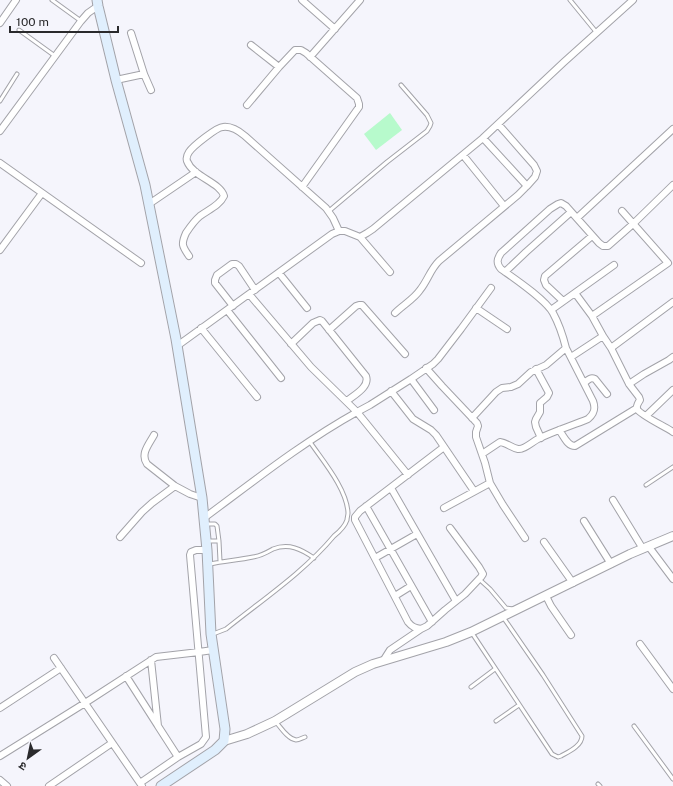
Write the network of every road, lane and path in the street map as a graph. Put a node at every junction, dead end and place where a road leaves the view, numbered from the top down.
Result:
1 (16, 0) edge
2 (52, 0) edge
3 (302, 0) edge
4 (570, 0) edge
5 (633, 0) edge
6 (356, 1) edge
7 (97, 3) edge
8 (81, 22) junction
9 (0, 23) edge
10 (335, 29) junction
11 (19, 30) dead end
12 (131, 33) dead end
13 (597, 33) junction
14 (251, 45) dead end
15 (55, 56) junction
16 (310, 57) junction
17 (279, 67) junction
18 (17, 74) dead end
19 (144, 74) junction
20 (116, 80) junction
21 (401, 85) dead end
22 (151, 90) dead end
23 (0, 101) edge
24 (247, 105) dead end
25 (498, 124) junction
26 (673, 129) edge
27 (0, 131) edge
28 (483, 138) junction
29 (463, 155) junction
30 (0, 163) edge
31 (196, 172) junction
32 (673, 185) edge
33 (527, 186) junction
34 (302, 187) junction
35 (42, 193) junction
36 (149, 204) junction
37 (504, 206) junction
38 (328, 211) junction
39 (622, 211) dead end
40 (571, 212) junction
41 (577, 218) junction
42 (633, 224) junction
43 (339, 231) junction
44 (360, 236) junction
45 (592, 236) junction
46 (0, 250) edge
47 (189, 256) dead end
48 (141, 263) dead end
49 (668, 263) junction
50 (614, 265) dead end
51 (673, 268) edge
52 (390, 272) dead end
53 (505, 272) junction
54 (279, 273) junction
55 (491, 288) dead end
56 (255, 290) junction
57 (575, 293) junction
58 (249, 294) junction
59 (563, 301) junction
60 (673, 302) edge
61 (233, 306) junction
62 (307, 308) dead end
63 (476, 308) junction
64 (227, 310) junction
65 (551, 310) junction
66 (395, 313) dead end
67 (592, 316) junction
68 (201, 328) junction
69 (507, 329) dead end
70 (329, 330) junction
71 (603, 336) junction
72 (291, 344) junction
73 (177, 346) junction
74 (566, 348) junction
75 (611, 348) junction
76 (405, 354) dead end
77 (571, 357) junction
78 (673, 357) edge
79 (426, 368) junction
80 (536, 369) junction
81 (281, 378) dead end
82 (411, 379) junction
83 (584, 383) junction
84 (629, 384) junction
85 (673, 390) edge
86 (391, 391) junction
87 (607, 394) dead end
88 (257, 397) dead end
89 (346, 401) junction
90 (637, 408) junction
91 (434, 410) dead end
92 (357, 412) junction
93 (646, 416) junction
94 (472, 418) junction
95 (673, 423) edge
96 (667, 428) junction
97 (560, 430) junction
98 (673, 432) edge
99 (154, 436) dead end
100 (541, 438) junction
101 (310, 442) junction
102 (444, 447) junction
103 (482, 454) junction
104 (673, 467) edge
105 (408, 475) junction
106 (490, 483) junction
107 (175, 486) junction
108 (646, 486) dead end
109 (391, 488) junction
110 (474, 491) junction
111 (202, 498) junction
112 (613, 500) dead end
113 (366, 506) junction
114 (444, 508) dead end
115 (204, 521) junction
116 (584, 521) dead end
117 (450, 528) dead end
118 (417, 534) junction
119 (673, 536) edge
120 (120, 537) dead end
121 (525, 538) dead end
122 (220, 541) junction
123 (544, 542) dead end
124 (206, 545) junction
125 (646, 548) junction
126 (390, 549) junction
127 (314, 558) junction
128 (375, 558) junction
129 (220, 561) junction
130 (208, 564) junction
131 (611, 564) junction
132 (479, 579) junction
133 (673, 579) edge
134 (572, 583) junction
135 (411, 586) junction
136 (395, 596) junction
137 (546, 596) junction
138 (456, 601) junction
139 (518, 609) junction
140 (502, 617) junction
141 (432, 622) junction
142 (421, 629) junction
143 (471, 632) junction
144 (212, 634) junction
145 (571, 635) dead end
146 (640, 644) dead end
147 (213, 650) junction
148 (199, 652) junction
149 (54, 658) dead end
150 (151, 660) junction
151 (383, 661) junction
152 (61, 668) junction
153 (495, 669) junction
154 (126, 676) junction
155 (471, 687) dead end
156 (673, 689) edge
157 (85, 703) junction
158 (519, 705) junction
159 (0, 708) edge
160 (275, 720) junction
161 (496, 721) dead end
162 (158, 726) junction
163 (634, 726) dead end
164 (305, 737) dead end
165 (224, 741) junction
166 (112, 743) junction
167 (0, 756) edge
168 (178, 757) junction
169 (673, 779) edge
170 (0, 780) edge
171 (141, 784) edge
172 (7, 786) edge
173 (49, 786) edge
174 (161, 786) edge

1 - 9 street
2 - 8 lane
3 - 10 street
4 - 13 lane
5 - 13 street
6 - 10 street
7 - 8 street
7 - 20 main road
8 - 15 street
10 - 16 street
11 - 15 lane
12 - 19 street
13 - 25 street
14 - 17 street
15 - 27 street
16 - 17 street
16 - 34 street
17 - 24 street
18 - 23 lane
19 - 20 street
19 - 22 street
20 - 36 main road
21 - 38 lane
25 - 28 street
25 - 33 street
26 - 41 street
28 - 29 street
28 - 33 street
29 - 37 street
29 - 44 street
30 - 35 street
31 - 34 street
31 - 36 street
31 - 47 street
32 - 42 street
33 - 37 street
34 - 38 street
35 - 46 street
35 - 48 street
36 - 73 main road
37 - 66 street
38 - 43 street
39 - 42 street
40 - 41 street
40 - 53 street
40 - 53 street
41 - 45 street
42 - 45 street
42 - 49 street
43 - 44 street
43 - 54 street
44 - 52 street
45 - 59 street
49 - 51 street
49 - 67 street
50 - 57 street
53 - 65 street
54 - 56 street
54 - 62 street
55 - 63 street
56 - 58 street
56 - 61 street
57 - 59 street
57 - 67 street
58 - 61 street
58 - 72 street
59 - 65 street
60 - 75 street
61 - 64 street
63 - 69 street
63 - 79 street
64 - 68 street
64 - 81 street
65 - 74 street
67 - 71 street
68 - 73 street
68 - 88 street
70 - 72 street
70 - 76 street
70 - 89 street
71 - 75 street
71 - 77 street
72 - 89 street
73 - 111 main road
74 - 77 street
74 - 80 street
75 - 84 street
77 - 83 street
78 - 84 street
79 - 82 street
79 - 94 street
80 - 94 street
80 - 100 street
82 - 86 street
82 - 91 street
83 - 87 street
83 - 97 street
84 - 90 street
85 - 93 street
86 - 92 street
86 - 102 street
89 - 92 street
90 - 93 street
90 - 97 street
92 - 101 street
92 - 105 street
93 - 96 street
94 - 103 street
95 - 96 street
96 - 98 street
97 - 100 street
99 - 107 street
100 - 103 street
101 - 115 street
101 - 127 lane
102 - 105 street
102 - 110 street
103 - 106 street
104 - 108 lane
105 - 109 street
106 - 110 street
106 - 121 street
107 - 111 street
107 - 120 street
109 - 113 street
109 - 118 street
110 - 114 street
111 - 115 main road
112 - 125 street
113 - 126 street
113 - 128 street
115 - 122 lane
115 - 124 main road
116 - 131 street
117 - 132 street
118 - 126 street
118 - 138 street
119 - 125 street
122 - 124 lane
122 - 129 lane
123 - 134 street
124 - 130 main road
124 - 148 street
125 - 131 street
125 - 133 street
126 - 128 street
126 - 135 street
127 - 129 lane
127 - 144 lane
128 - 136 street
129 - 130 lane
130 - 144 main road
131 - 134 street
132 - 138 street
132 - 139 lane
134 - 137 street
135 - 136 street
135 - 141 street
136 - 142 street
137 - 139 street
137 - 145 street
138 - 141 street
139 - 140 street
140 - 143 street
140 - 158 lane
141 - 142 street
142 - 151 street
143 - 151 street
143 - 153 lane
144 - 147 main road
146 - 156 street
147 - 148 street
147 - 165 main road
148 - 150 street
148 - 168 street
149 - 152 street
150 - 154 street
150 - 162 street
151 - 160 street
152 - 157 street
152 - 159 street
153 - 155 lane
153 - 158 lane
154 - 157 street
154 - 162 street
157 - 166 street
157 - 167 street
158 - 161 lane
160 - 164 lane
160 - 165 street
162 - 168 street
163 - 169 lane
165 - 174 main road
166 - 171 street
166 - 173 street
168 - 171 street
170 - 172 street

